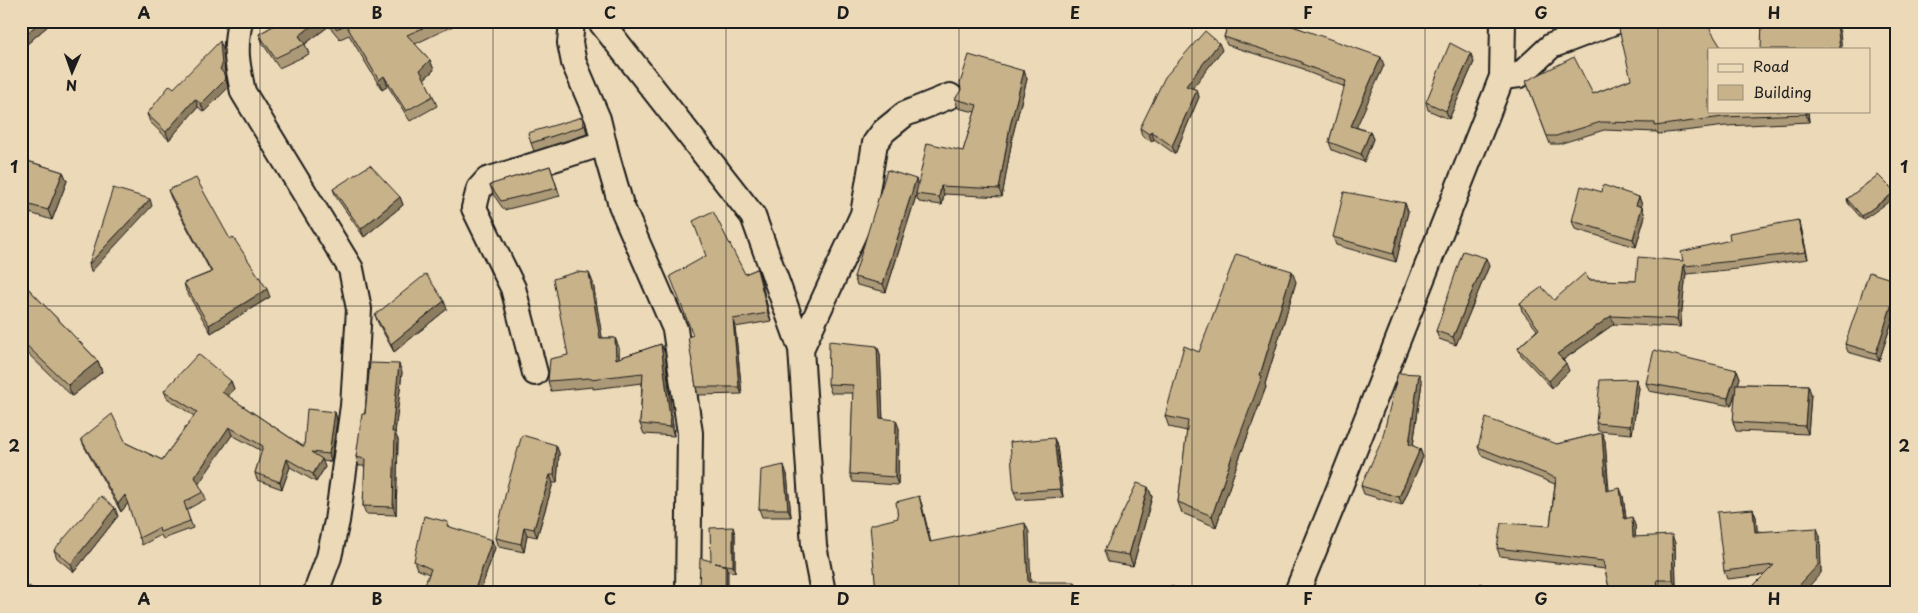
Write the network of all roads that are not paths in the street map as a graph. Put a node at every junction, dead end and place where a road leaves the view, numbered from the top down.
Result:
1 (240, 21) edge
2 (572, 21) edge
3 (600, 21) edge
4 (1503, 21) edge
5 (1617, 21) edge
6 (1502, 77) junction
7 (950, 96) dead end
8 (604, 143) junction
9 (801, 349) junction
10 (536, 373) dead end
11 (316, 592) edge
12 (688, 592) edge
13 (823, 592) edge
14 (1297, 592) edge

1 - 11 street
2 - 8 street
3 - 9 street
4 - 6 street
5 - 6 street
6 - 14 street
7 - 9 street
8 - 10 street
8 - 12 street
9 - 13 street

